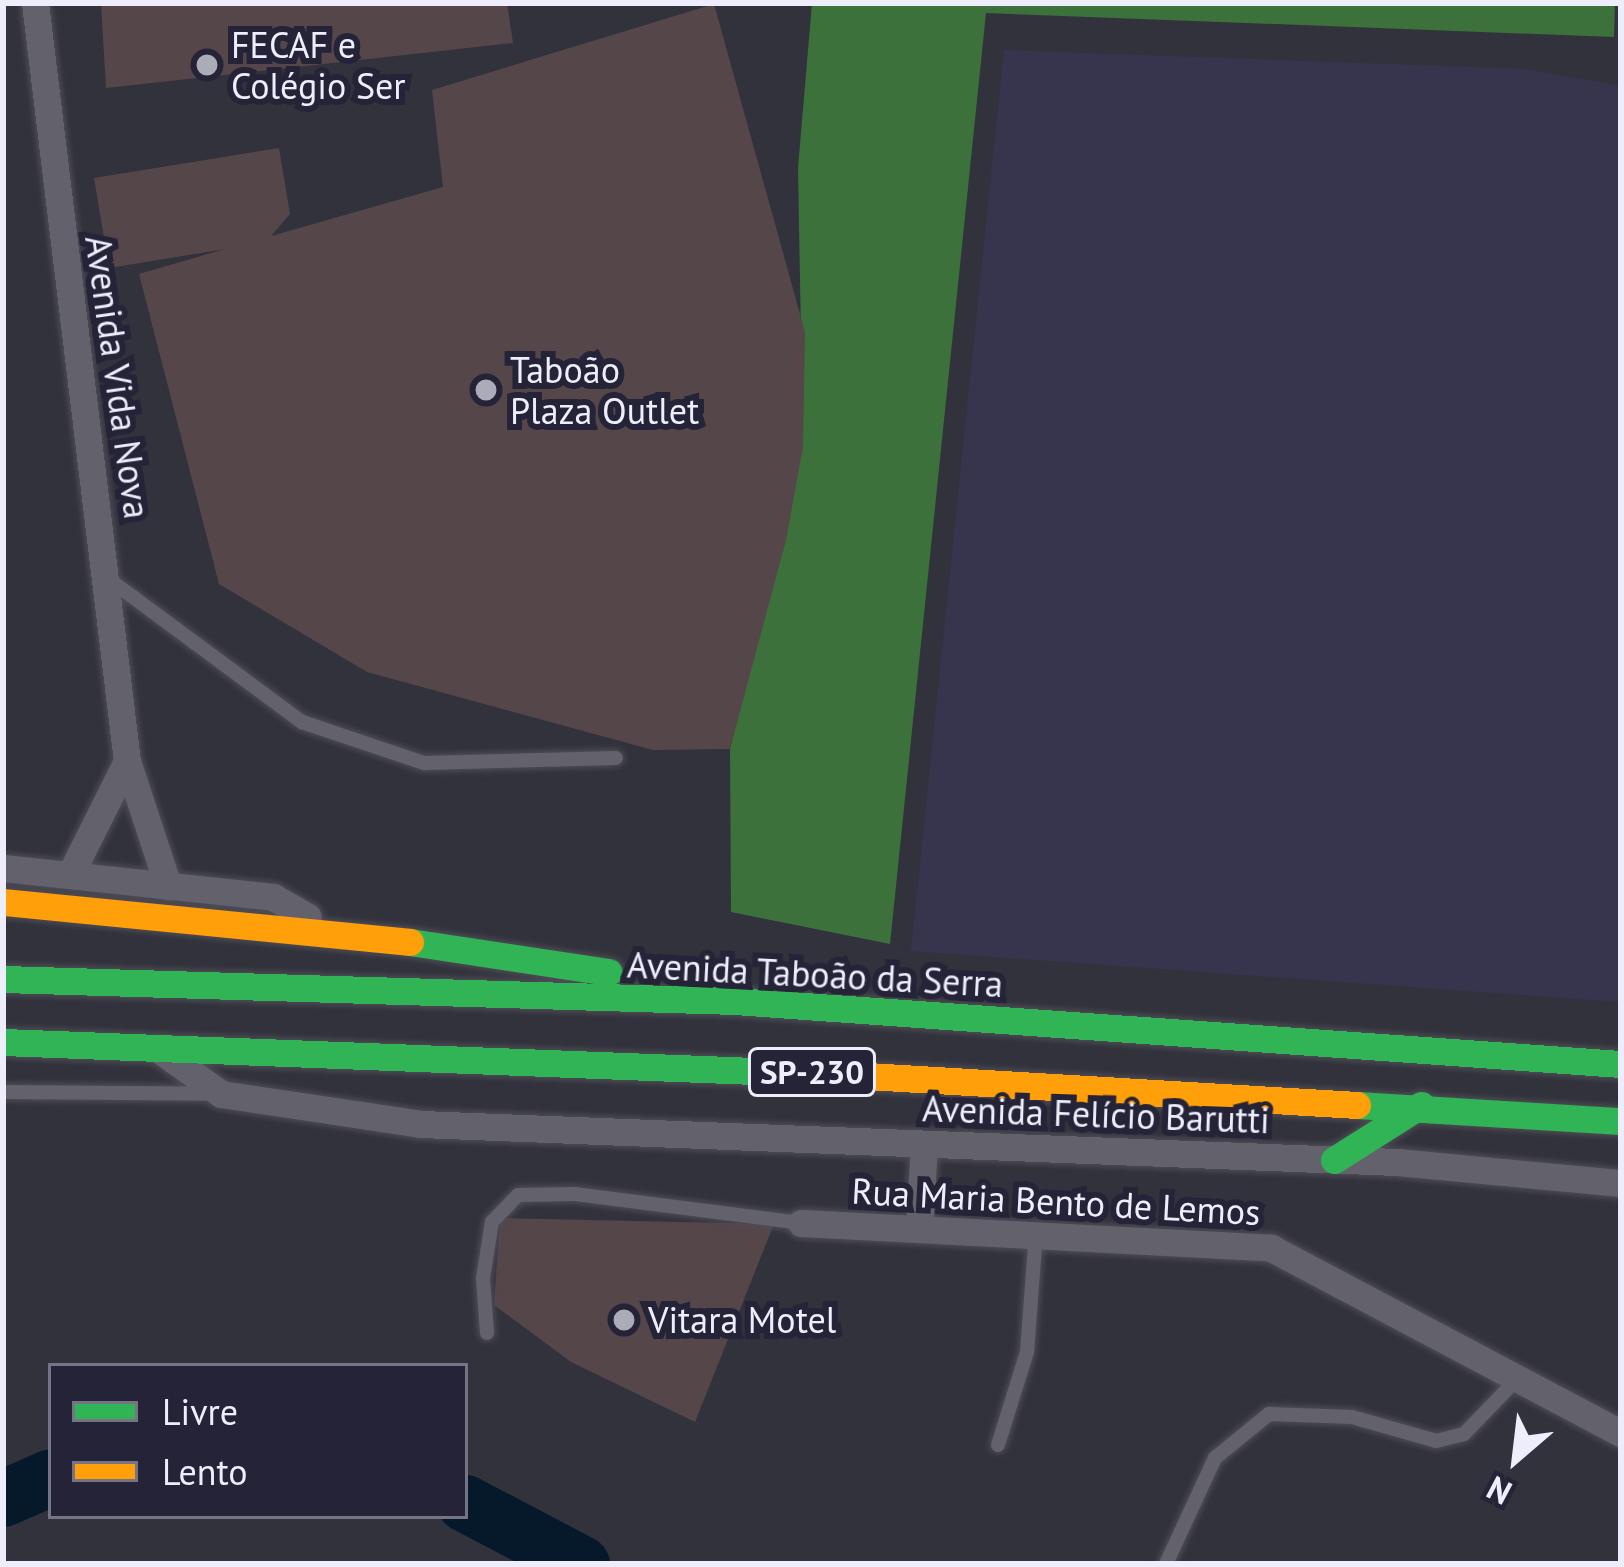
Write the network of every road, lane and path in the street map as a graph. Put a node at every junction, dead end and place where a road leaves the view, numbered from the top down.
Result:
1 (35, 3) edge
2 (110, 580) junction
3 (616, 758) dead end
4 (127, 761) junction
5 (3, 868) edge
6 (70, 875) junction
7 (168, 886) junction
8 (3, 902) edge
9 (327, 928) junction
10 (3, 980) edge
11 (869, 1011) junction
12 (3, 1042) edge
13 (154, 1046) junction
14 (1621, 1064) edge
15 (3, 1092) edge
16 (221, 1094) junction
17 (1421, 1105) junction
18 (1621, 1121) edge
19 (924, 1144) junction
20 (1334, 1160) junction
21 (1621, 1183) edge
22 (801, 1223) joint
23 (919, 1228) junction
24 (1036, 1232) junction
25 (487, 1333) dead end
26 (1519, 1377) junction
27 (1621, 1433) edge
28 (998, 1445) dead end
29 (1166, 1564) edge

1 - 2 street, Avenida Vida Nova
2 - 3 lane
2 - 4 street, Avenida Vida Nova
4 - 6 street
4 - 7 street, Avenida Vida Nova
5 - 6 street
6 - 7 street
7 - 9 street
8 - 9 highway
9 - 11 highway
10 - 11 highway, Avenida Taboão da Serra / SP-230
11 - 14 highway, Avenida Taboão da Serra / SP-230
12 - 13 highway, SP-230
13 - 16 street, Avenida Felício Barutti
13 - 17 highway, SP-230
15 - 16 lane
16 - 19 street, Avenida Felício Barutti
17 - 18 highway, SP-230
17 - 20 highway
19 - 20 street, Avenida Felício Barutti
19 - 23 street
20 - 21 street, Avenida Felício Barutti
22 - 23 street, Rua Maria Bento de Lemos
22 - 25 lane
23 - 24 street, Rua Maria Bento de Lemos
24 - 26 street, Rua Maria Bento de Lemos
24 - 28 lane
26 - 27 street, Rua Maria Bento de Lemos
26 - 29 lane

